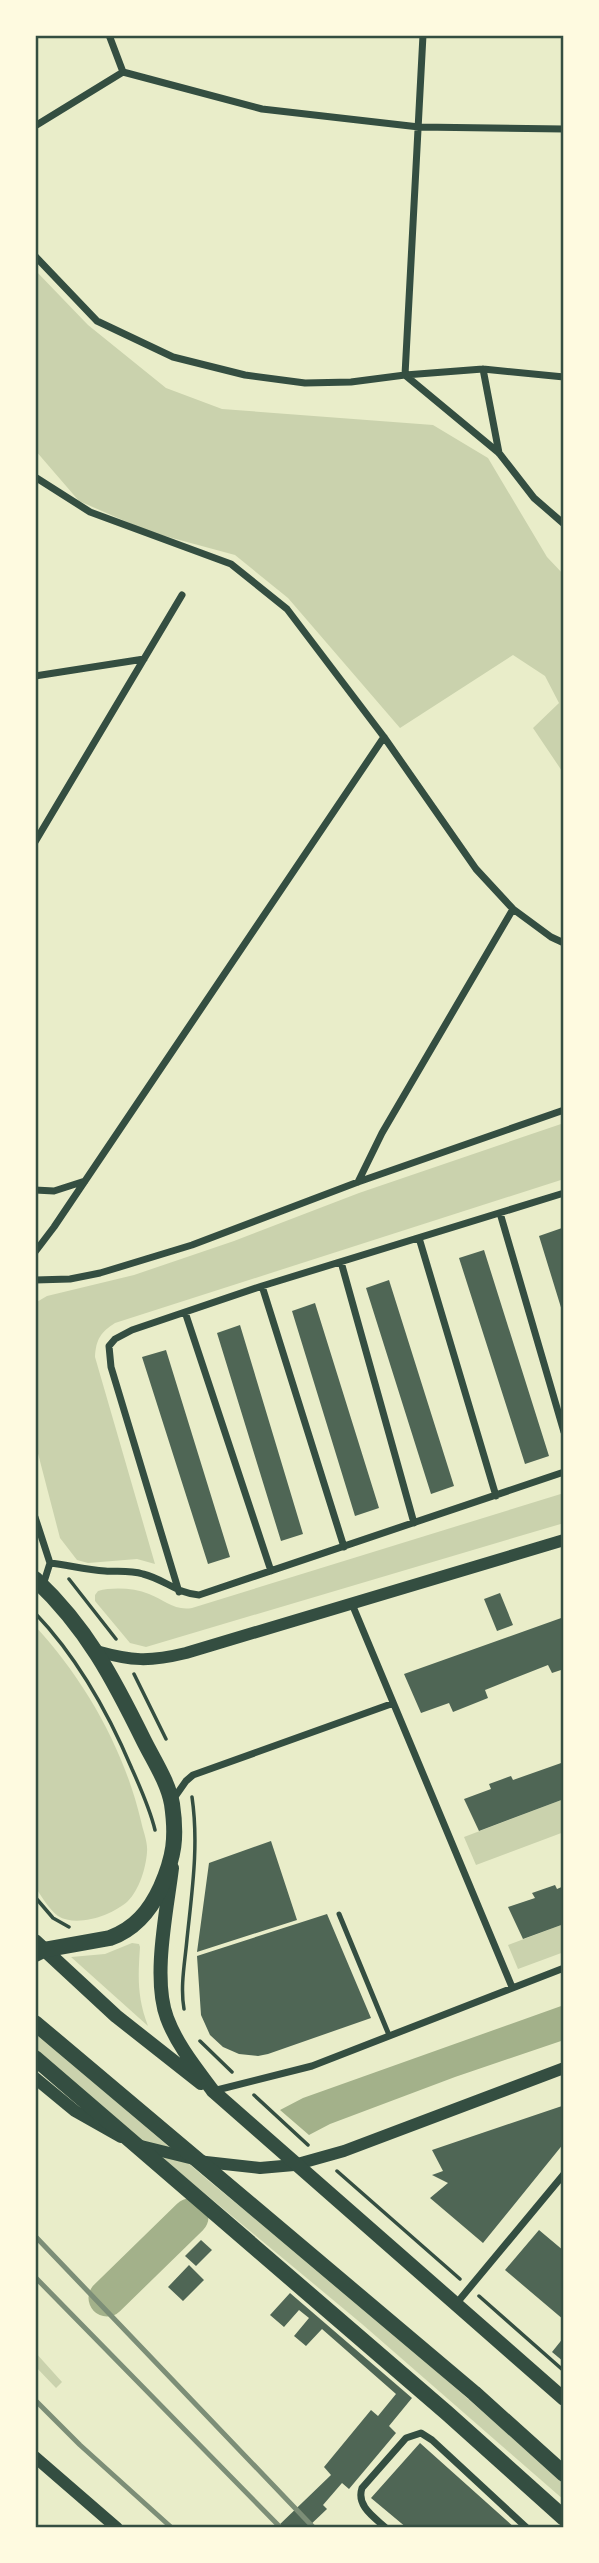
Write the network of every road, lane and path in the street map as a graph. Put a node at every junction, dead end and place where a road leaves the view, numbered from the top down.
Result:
1 (109, 35) edge
2 (424, 35) edge
3 (123, 72) junction
4 (35, 126) edge
5 (419, 127) junction
6 (564, 129) edge
7 (35, 256) edge
8 (483, 369) junction
9 (405, 375) junction
10 (564, 377) edge
11 (499, 453) junction
12 (35, 477) edge
13 (564, 523) edge
14 (182, 595) dead end
15 (145, 659) junction
16 (35, 676) edge
17 (384, 737) junction
18 (35, 842) edge
19 (513, 909) junction
20 (564, 943) edge
21 (564, 1110) edge
22 (86, 1181) junction
23 (358, 1182) junction
24 (35, 1190) edge
25 (564, 1193) edge
26 (500, 1213) junction
27 (419, 1238) junction
28 (35, 1252) edge
29 (341, 1262) junction
30 (35, 1280) edge
31 (262, 1286) junction
32 (185, 1312) junction
33 (564, 1432) edge
34 (564, 1472) edge
35 (496, 1496) junction
36 (35, 1517) edge
37 (414, 1523) junction
38 (564, 1540) edge
39 (344, 1547) junction
40 (50, 1563) junction
41 (271, 1571) junction
42 (39, 1582) edge
43 (179, 1592) junction
44 (352, 1604) junction
45 (35, 1613) edge
46 (96, 1651) junction
47 (391, 1704) junction
48 (171, 1802) junction
49 (156, 1839) dead end
50 (172, 1861) junction
51 (35, 1897) edge
52 (339, 1914) dead end
53 (77, 1928) dead end
54 (38, 1948) edge
55 (564, 1968) edge
56 (512, 1987) junction
57 (35, 2023) edge
58 (390, 2035) junction
59 (35, 2058) edge
60 (564, 2068) edge
61 (35, 2078) edge
62 (208, 2088) junction
63 (271, 2112) dead end
64 (317, 2153) dead end
65 (338, 2171) dead end
66 (564, 2174) edge
67 (469, 2287) junction
68 (455, 2304) junction
69 (564, 2371) edge
70 (564, 2399) edge
71 (35, 2457) edge
72 (564, 2474) edge
73 (564, 2518) edge
74 (117, 2528) edge
75 (386, 2528) edge
76 (527, 2528) edge

1 - 3 street
2 - 5 street
3 - 4 street
3 - 5 street
5 - 6 street
5 - 9 street
7 - 9 street
8 - 9 street
8 - 10 street
8 - 11 street
9 - 11 street
11 - 13 street
12 - 17 street
14 - 15 street
15 - 16 street
15 - 18 street
17 - 19 street
17 - 22 street
19 - 20 street
19 - 23 street
21 - 23 street
22 - 24 street
22 - 28 street
23 - 30 street
25 - 26 street
26 - 27 street
26 - 33 street
27 - 29 street
27 - 35 street
29 - 31 street
29 - 37 street
31 - 32 street
31 - 39 street
32 - 41 street
32 - 43 street
34 - 35 street
35 - 37 street
36 - 40 street
37 - 39 street
38 - 44 street
39 - 41 street
40 - 42 street
40 - 43 street
41 - 43 street
42 - 46 main road
44 - 46 street
44 - 47 street
45 - 49 path
46 - 48 main road
47 - 48 street
47 - 56 street
48 - 50 main road
50 - 54 main road
50 - 62 main road
51 - 53 path
52 - 58 lane
54 - 62 main road
55 - 56 street
56 - 58 street
57 - 72 main road
58 - 62 street
59 - 73 main road
60 - 61 street
62 - 68 main road
63 - 64 path
65 - 67 path
66 - 67 street
67 - 68 street
67 - 69 path
68 - 70 main road
71 - 74 street
75 - 76 street

